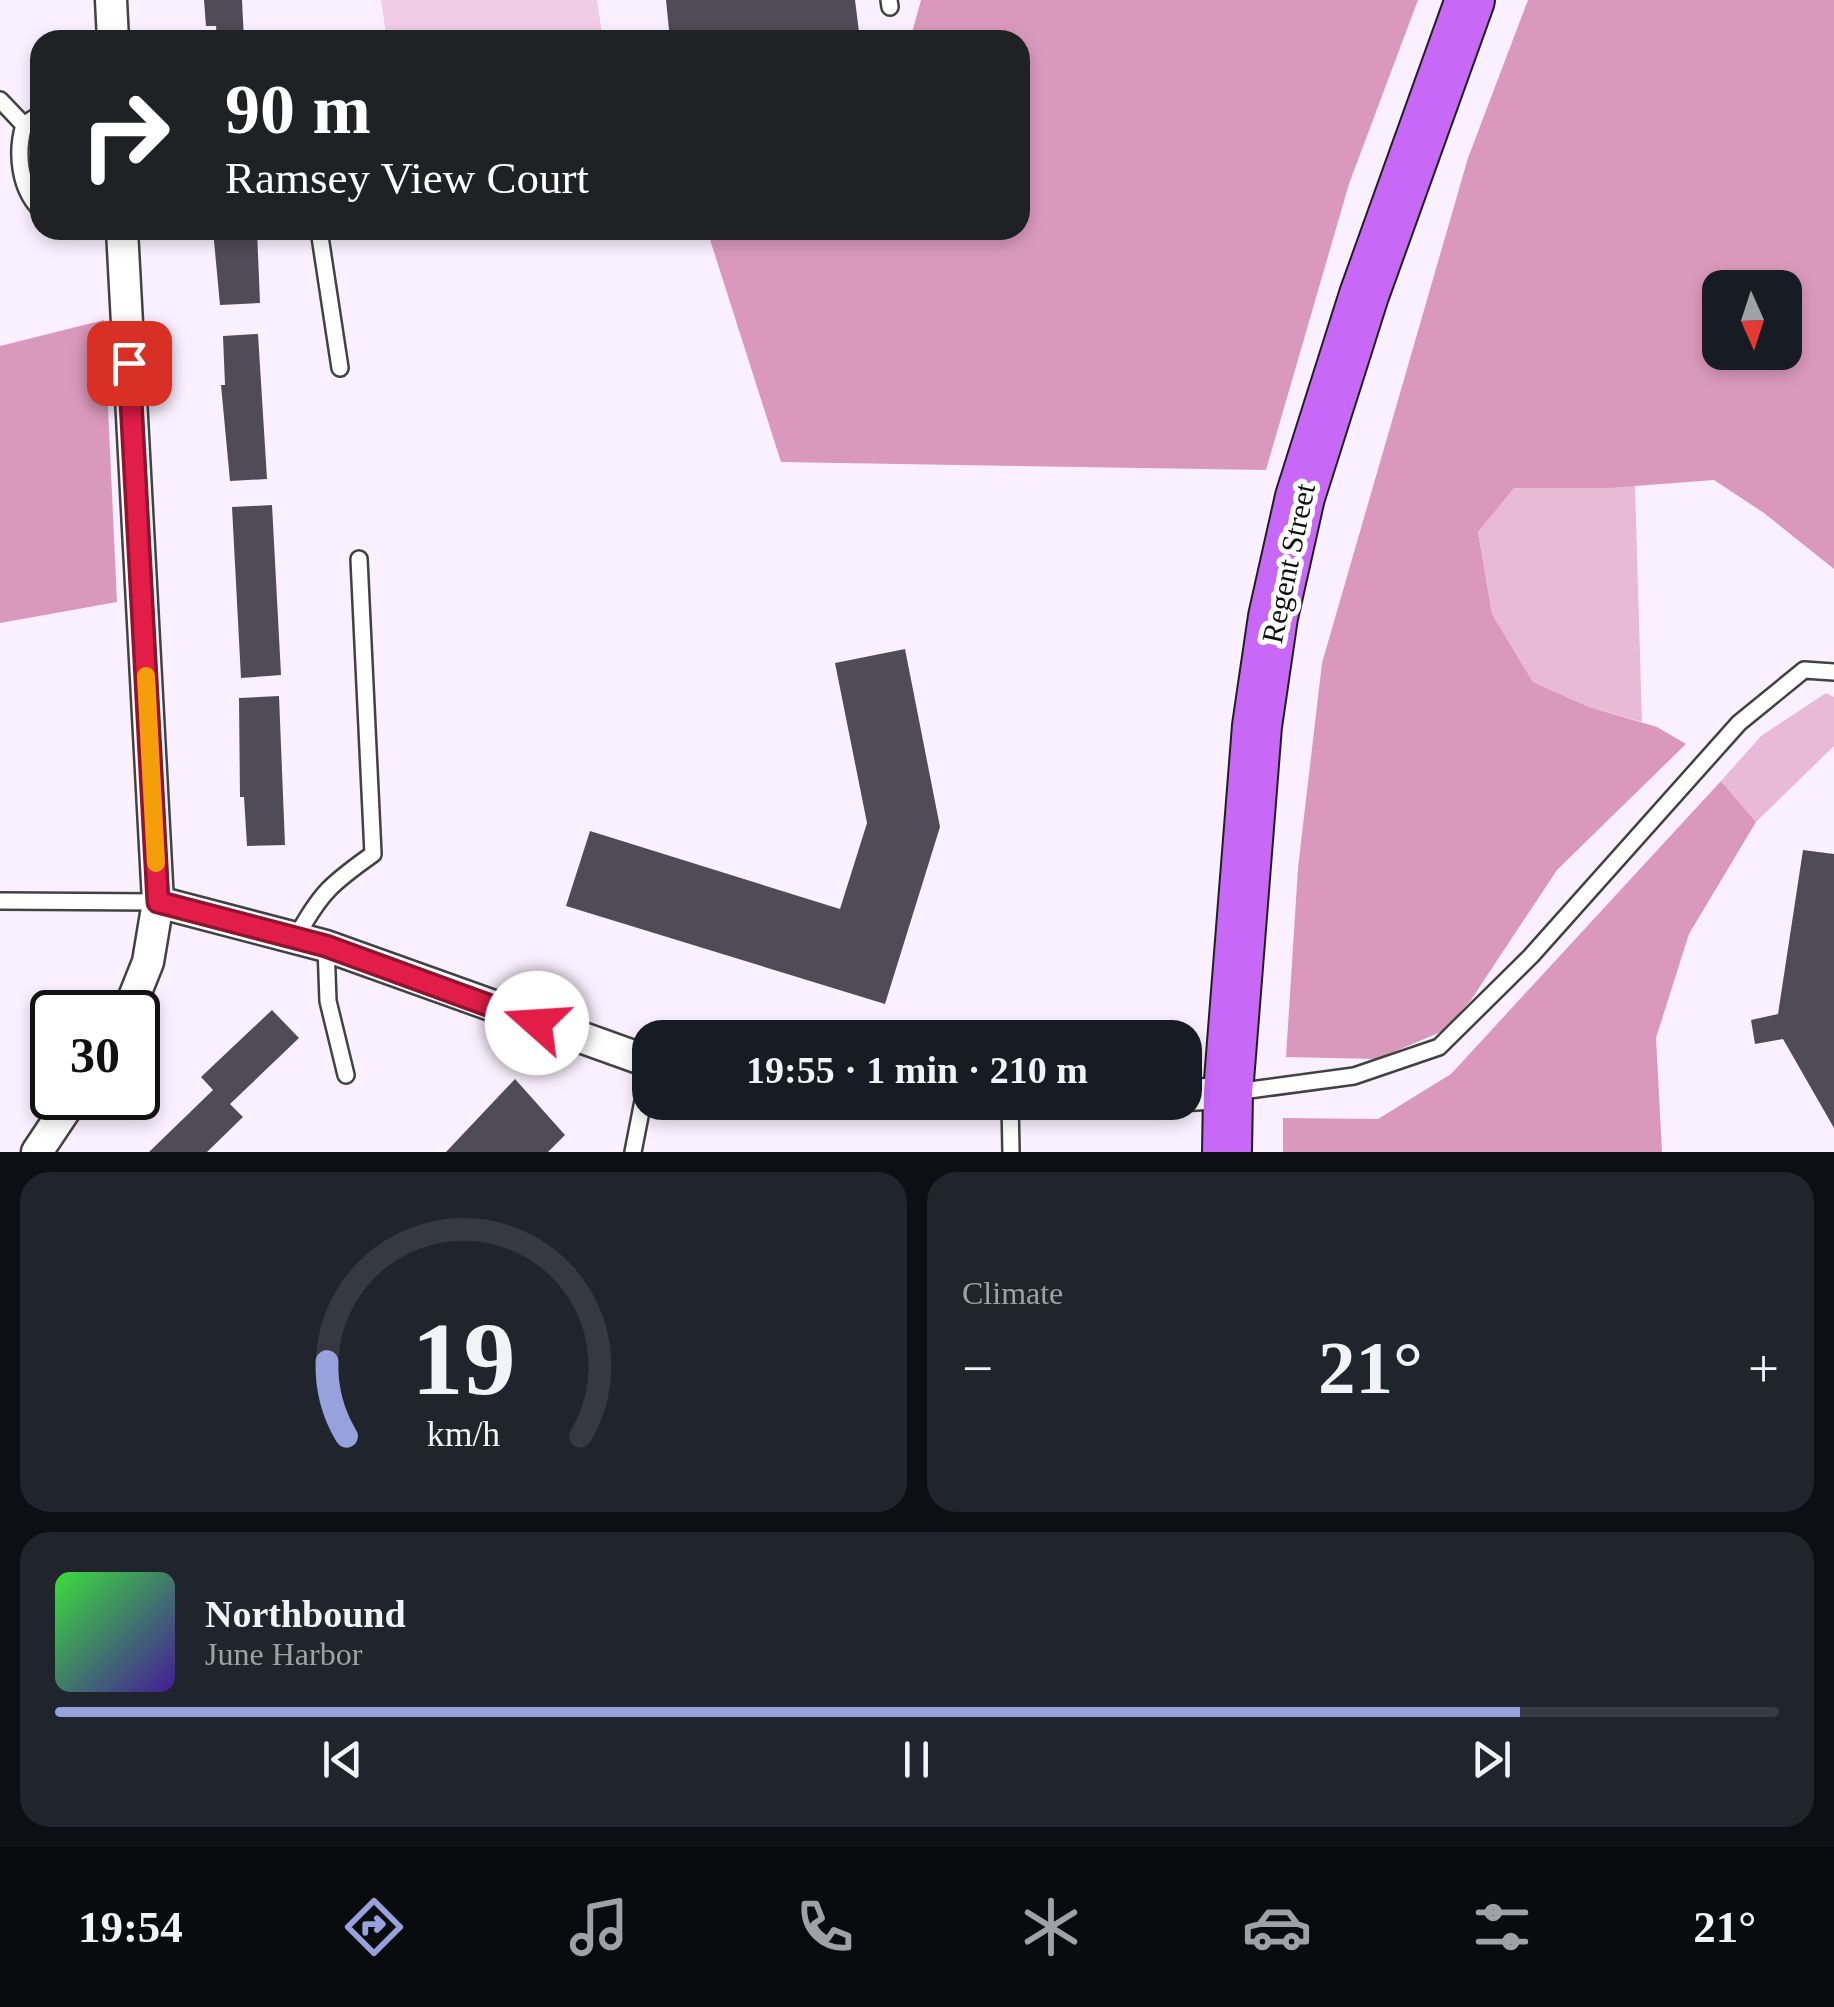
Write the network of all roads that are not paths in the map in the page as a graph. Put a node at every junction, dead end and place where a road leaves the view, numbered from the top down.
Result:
1 (110, 0) edge
2 (1470, 0) edge
3 (112, 30) edge
4 (0, 100) edge
5 (0, 119) edge
6 (30, 121) edge
7 (24, 125) junction
8 (30, 194) edge
9 (123, 240) edge
10 (321, 240) edge
11 (340, 368) dead end
12 (359, 559) dead end
13 (1834, 672) edge
14 (0, 901) edge
15 (158, 902) junction
16 (296, 938) junction
17 (326, 946) junction
18 (137, 990) edge
19 (632, 1056) edge
20 (346, 1075) dead end
21 (1206, 1094) edge
22 (58, 1120) edge
23 (639, 1120) edge
24 (1010, 1120) edge
25 (37, 1152) edge
26 (633, 1152) edge
27 (1011, 1152) edge
28 (1227, 1152) edge

1 - 3 street
2 - 21 main road, Regent Street
4 - 7 lane
5 - 7 lane
6 - 7 lane
7 - 8 lane
9 - 15 street
10 - 11 lane
12 - 16 lane
13 - 21 lane
14 - 15 lane
15 - 16 street
15 - 18 street
16 - 17 street
17 - 19 street
17 - 20 lane
21 - 28 main road, Regent Street
22 - 25 street
23 - 26 lane
24 - 27 lane

